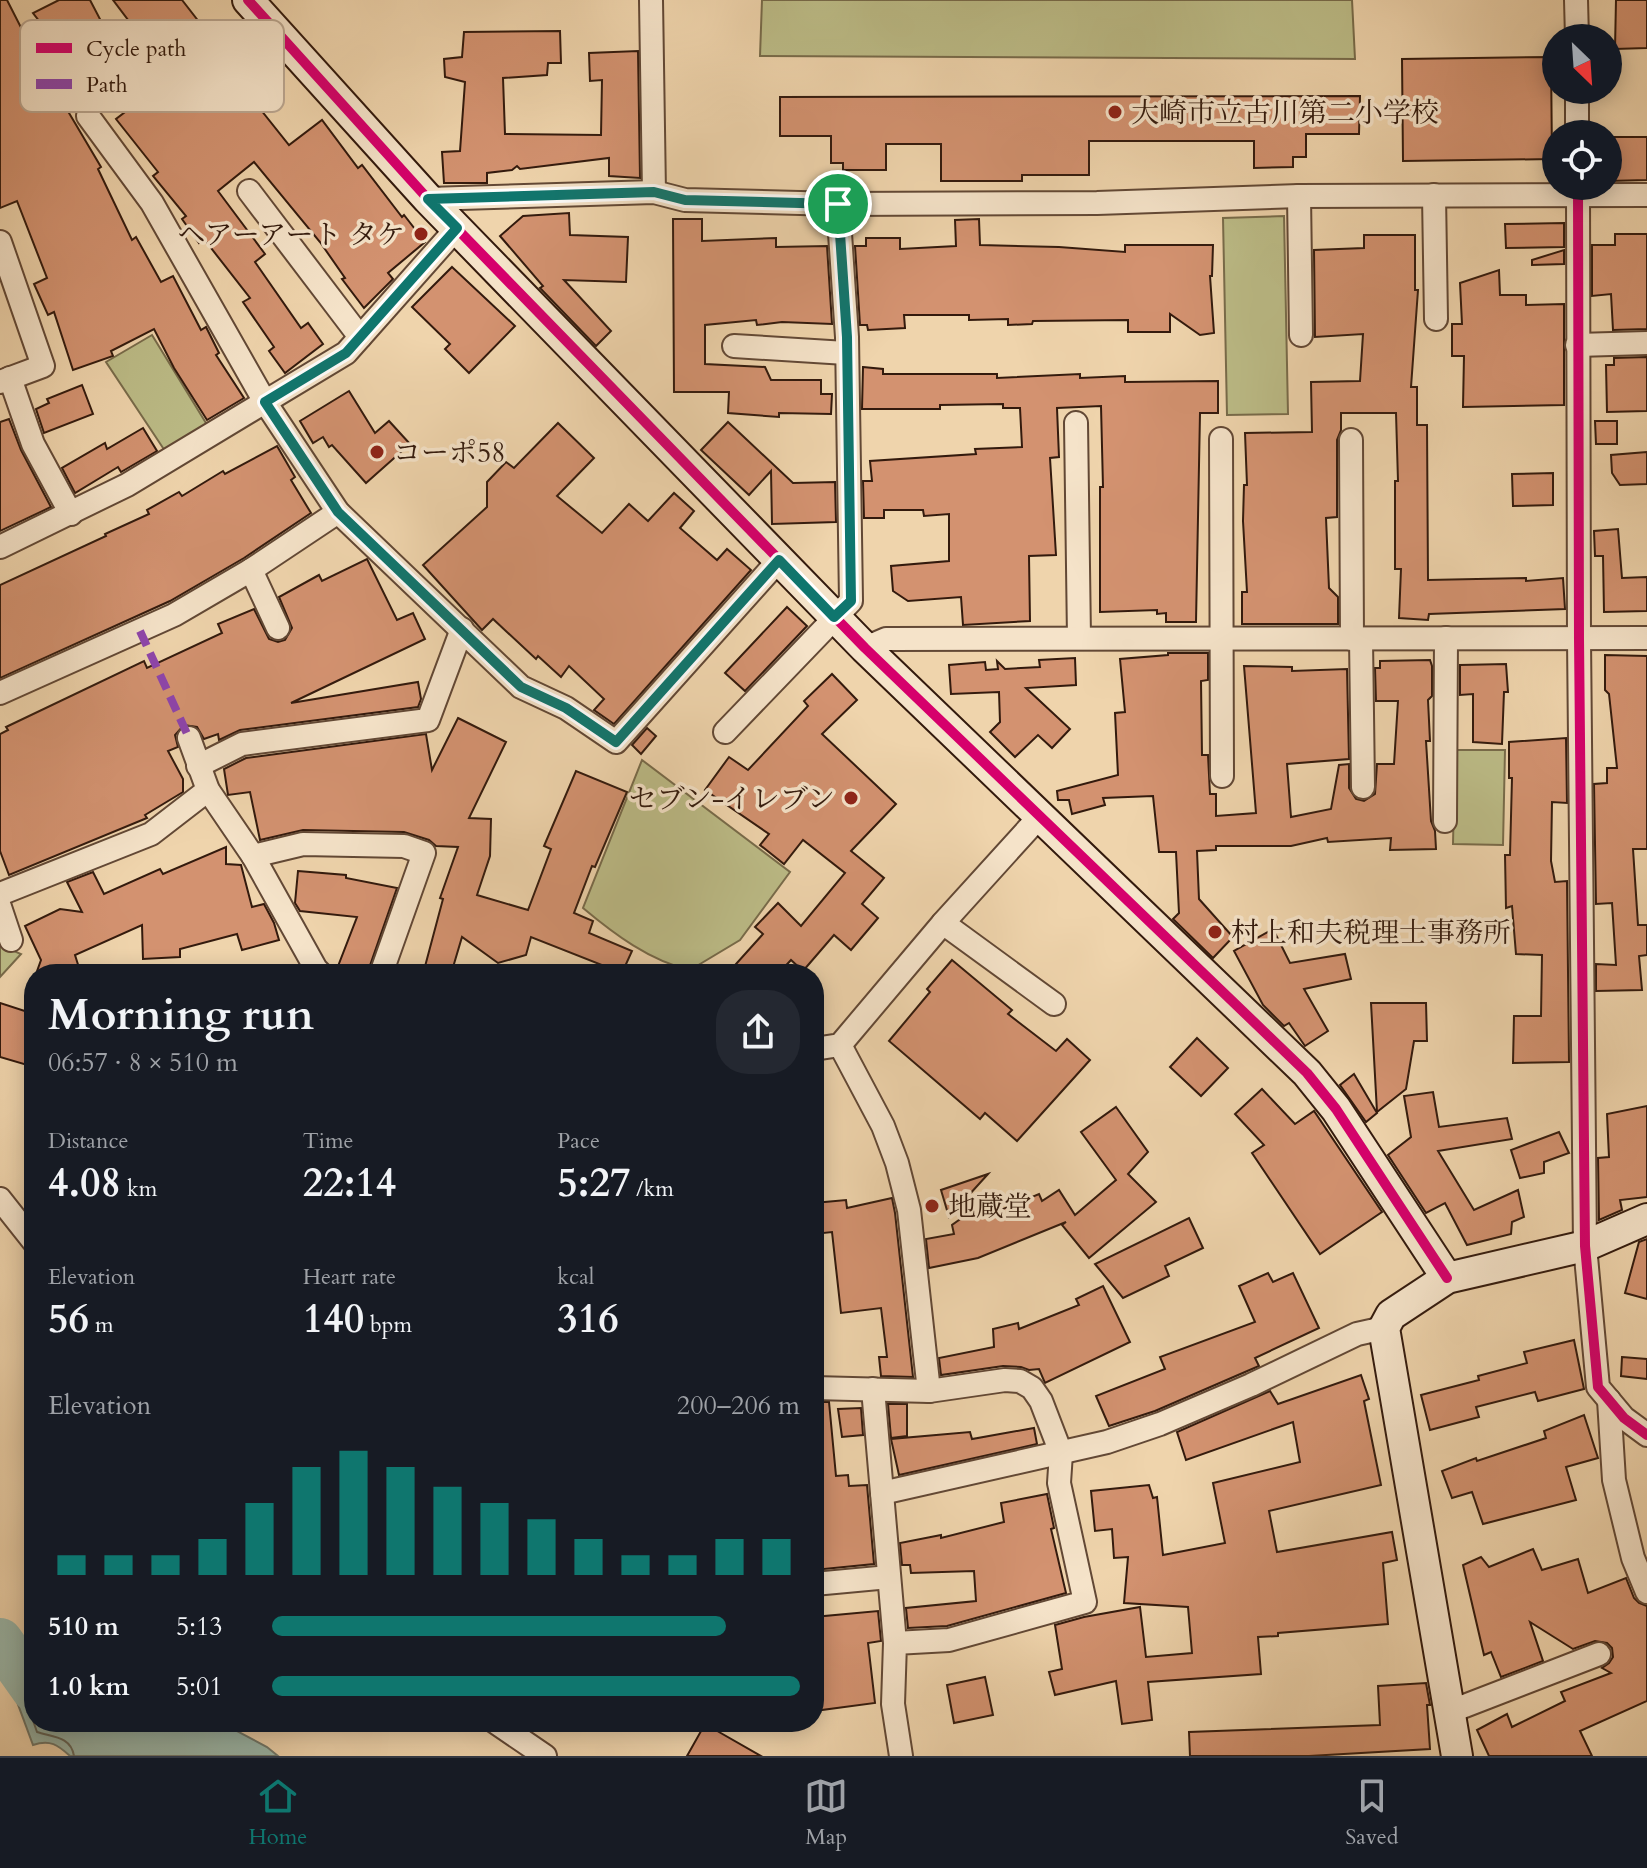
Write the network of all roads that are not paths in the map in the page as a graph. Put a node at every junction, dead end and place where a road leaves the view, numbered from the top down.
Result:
1 (248, 0) edge
2 (651, 0) edge
3 (1576, 0) edge
4 (266, 20) edge
5 (1577, 24) edge
6 (284, 40) edge
7 (88, 116) dead end
8 (249, 191) dead end
9 (1542, 191) edge
10 (654, 192) junction
11 (1622, 193) edge
12 (1434, 195) junction
13 (1647, 195) edge
14 (1299, 196) junction
15 (428, 199) junction
16 (1578, 200) edge
17 (838, 204) junction
18 (457, 228) junction
19 (0, 242) edge
20 (1436, 319) dead end
21 (1301, 335) dead end
22 (360, 337) junction
23 (1647, 343) edge
24 (1577, 345) junction
25 (734, 346) dead end
26 (846, 353) junction
27 (5, 380) edge
28 (265, 402) junction
29 (1076, 423) dead end
30 (1221, 439) dead end
31 (1351, 440) dead end
32 (338, 512) junction
33 (71, 514) junction
34 (0, 547) edge
35 (779, 560) junction
36 (251, 570) junction
37 (834, 617) junction
38 (278, 628) dead end
39 (462, 629) junction
40 (1079, 638) junction
41 (1446, 638) junction
42 (1647, 638) edge
43 (1220, 639) junction
44 (1357, 639) junction
45 (1579, 639) junction
46 (865, 648) junction
47 (0, 693) edge
48 (725, 732) dead end
49 (189, 738) dead end
50 (198, 766) junction
51 (1222, 776) dead end
52 (1363, 787) dead end
53 (208, 790) junction
54 (1040, 816) junction
55 (1445, 821) dead end
56 (253, 856) junction
57 (0, 894) edge
58 (0, 907) edge
59 (943, 923) junction
60 (11, 940) dead end
61 (313, 964) edge
62 (385, 964) edge
63 (1054, 1004) dead end
64 (840, 1045) junction
65 (824, 1047) edge
66 (0, 1199) edge
67 (1647, 1219) edge
68 (24, 1229) edge
69 (1585, 1246) junction
70 (1447, 1278) junction
71 (1384, 1328) junction
72 (824, 1388) edge
73 (873, 1389) junction
74 (929, 1391) junction
75 (1609, 1400) junction
76 (1647, 1435) edge
77 (1061, 1453) junction
78 (882, 1493) junction
79 (889, 1577) junction
80 (824, 1583) edge
81 (1647, 1592) edge
82 (895, 1643) junction
83 (1599, 1654) dead end
84 (1449, 1712) junction
85 (510, 1732) edge
86 (545, 1756) edge
87 (901, 1756) edge
88 (1457, 1756) edge

1 - 4 street
2 - 10 street
3 - 5 street
6 - 15 street
7 - 28 street
8 - 22 street
9 - 12 street
10 - 15 street
10 - 17 street
11 - 13 street
12 - 14 street
12 - 20 street
14 - 17 street
14 - 21 street
15 - 18 street
16 - 24 street
17 - 26 street
18 - 22 street
18 - 35 street
19 - 27 street
22 - 28 street
23 - 24 street
24 - 45 street
25 - 26 street
26 - 37 street
27 - 33 street
28 - 32 street
28 - 33 street
29 - 40 street
30 - 43 street
31 - 44 street
32 - 36 street
32 - 39 street
33 - 34 street
35 - 37 street
35 - 39 street
36 - 38 street
36 - 47 street
37 - 46 street
37 - 48 street
39 - 50 street
40 - 43 street
40 - 46 street
41 - 44 street
41 - 45 street
41 - 55 street
42 - 45 street
43 - 44 street
43 - 51 street
44 - 52 street
45 - 69 street
46 - 54 street
49 - 50 street
50 - 53 street
53 - 56 street
53 - 57 street
54 - 59 street
54 - 70 street
56 - 61 street
56 - 62 street
58 - 60 street
59 - 63 street
59 - 64 street
64 - 65 street
64 - 74 street
66 - 68 street
67 - 69 street
69 - 70 street
69 - 75 street
70 - 71 street
71 - 77 street
71 - 84 street
72 - 73 street
73 - 74 street
73 - 78 street
74 - 77 street
75 - 76 street
75 - 81 street
77 - 78 street
77 - 82 street
78 - 79 street
79 - 80 street
79 - 82 street
82 - 87 street
83 - 84 street
84 - 88 street
85 - 86 street

